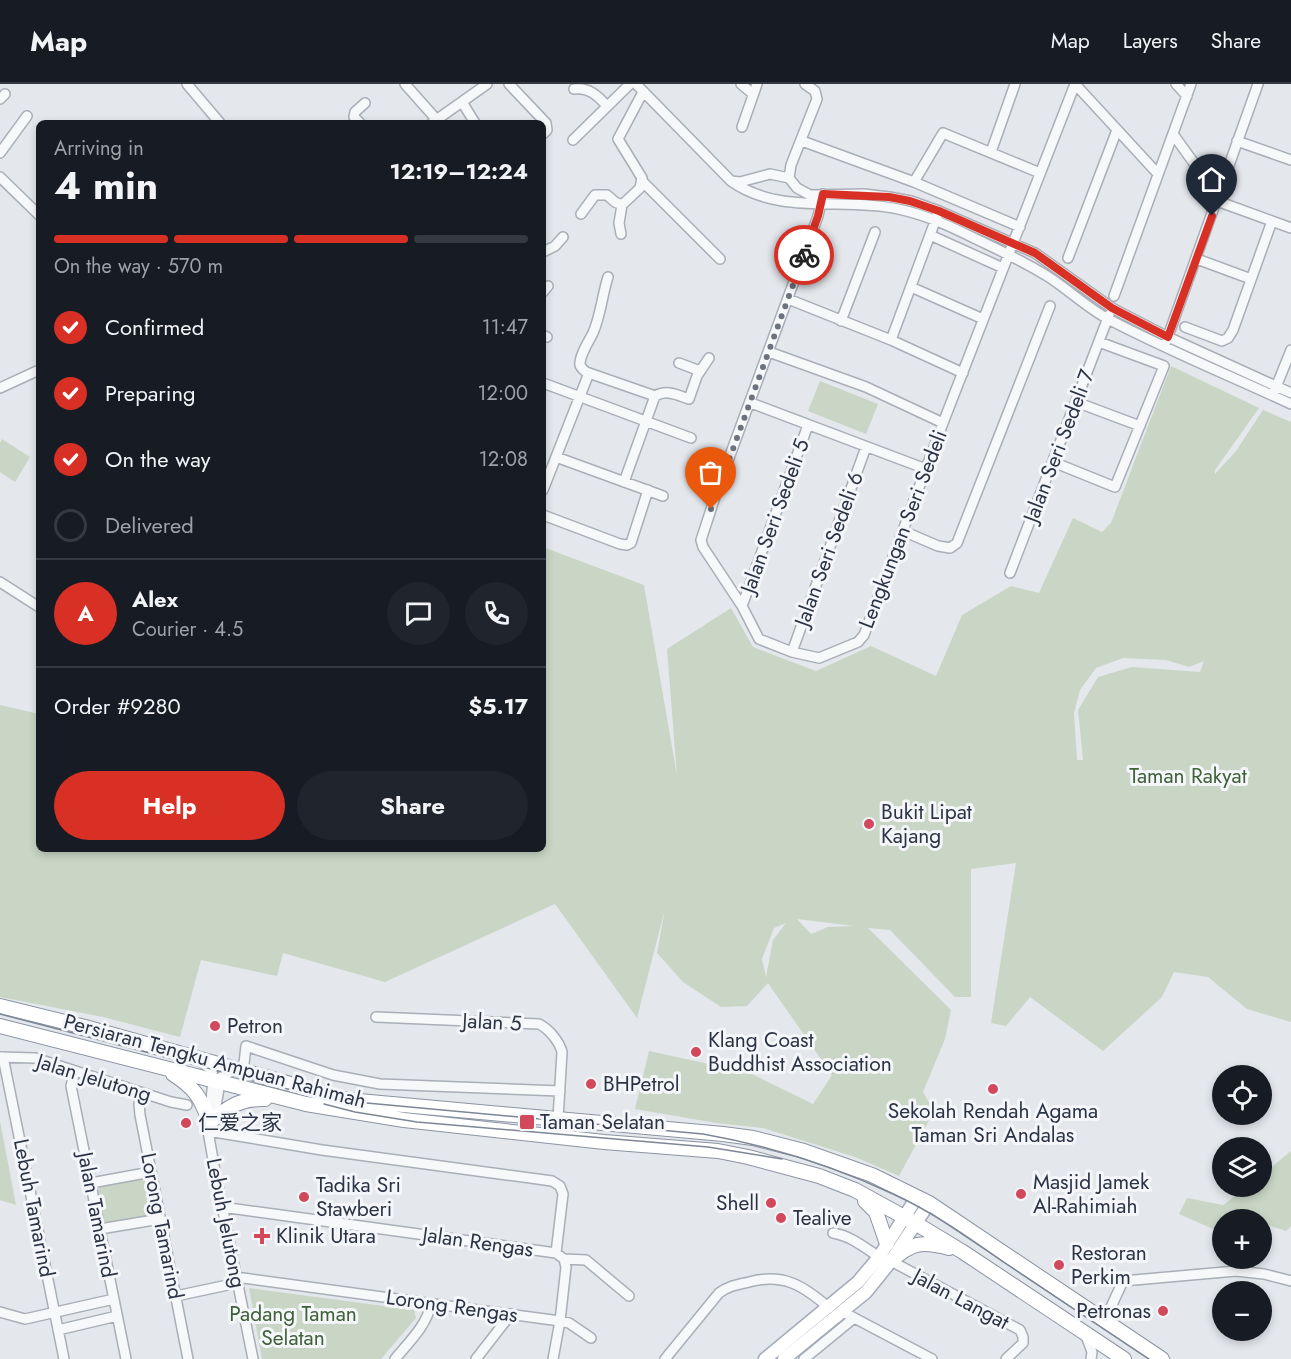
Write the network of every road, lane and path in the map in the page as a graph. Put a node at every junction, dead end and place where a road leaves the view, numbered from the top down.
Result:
1 (187, 84) edge
2 (405, 84) edge
3 (487, 84) edge
4 (509, 84) edge
5 (630, 84) edge
6 (636, 84) edge
7 (741, 84) edge
8 (757, 84) edge
9 (805, 84) edge
10 (1015, 84) edge
11 (1075, 84) edge
12 (1176, 84) edge
13 (1191, 84) edge
14 (1258, 84) edge
15 (574, 89) dead end
16 (644, 92) junction
17 (753, 94) junction
18 (1187, 96) junction
19 (462, 102) junction
20 (365, 104) dead end
21 (607, 106) junction
22 (27, 116) dead end
23 (217, 120) edge
24 (357, 120) edge
25 (433, 120) edge
26 (435, 120) edge
27 (473, 120) edge
28 (543, 120) edge
29 (742, 127) dead end
30 (1117, 130) junction
31 (1173, 134) junction
32 (573, 140) dead end
33 (802, 141) junction
34 (1237, 141) junction
35 (991, 152) junction
36 (0, 153) edge
37 (1291, 160) edge
38 (1040, 173) junction
39 (1158, 174) junction
40 (0, 177) edge
41 (789, 178) junction
42 (1224, 179) junction
43 (642, 181) junction
44 (731, 181) junction
45 (914, 182) junction
46 (823, 198) junction
47 (1217, 201) junction
48 (622, 205) junction
49 (36, 210) edge
50 (581, 214) dead end
51 (938, 215) junction
52 (1272, 221) junction
53 (1020, 227) junction
54 (1291, 228) edge
55 (875, 232) dead end
56 (621, 234) dead end
57 (930, 235) junction
58 (563, 237) dead end
59 (1013, 244) junction
60 (546, 250) edge
61 (1008, 255) junction
62 (1068, 258) dead end
63 (720, 259) dead end
64 (1197, 259) junction
65 (1003, 268) junction
66 (608, 277) dead end
67 (1251, 279) junction
68 (911, 287) junction
69 (1114, 296) dead end
70 (788, 299) junction
71 (1050, 306) dead end
72 (1112, 308) junction
73 (983, 319) junction
74 (1107, 319) junction
75 (841, 321) junction
76 (1185, 327) dead end
77 (1168, 337) junction
78 (891, 340) junction
79 (1099, 342) junction
80 (1164, 347) junction
81 (1291, 350) edge
82 (769, 352) junction
83 (710, 358) dead end
84 (679, 363) dead end
85 (36, 371) edge
86 (700, 371) junction
87 (1287, 371) edge
88 (589, 373) junction
89 (963, 373) junction
90 (546, 384) edge
91 (0, 388) edge
92 (1275, 391) junction
93 (1291, 393) edge
94 (655, 396) junction
95 (579, 397) junction
96 (1076, 402) junction
97 (751, 403) junction
98 (1291, 404) edge
99 (645, 421) junction
100 (944, 423) junction
101 (808, 425) junction
102 (1140, 426) junction
103 (691, 438) dead end
104 (866, 447) junction
105 (556, 457) junction
106 (1053, 462) junction
107 (926, 470) junction
108 (546, 482) edge
109 (624, 482) junction
110 (648, 490) junction
111 (663, 496) dead end
112 (546, 516) edge
113 (903, 531) junction
114 (1010, 573) dead end
115 (0, 582) edge
116 (36, 605) edge
117 (742, 606) junction
118 (792, 652) junction
119 (0, 1006) edge
120 (376, 1017) dead end
121 (0, 1026) edge
122 (2, 1057) edge
123 (194, 1058) junction
124 (163, 1069) junction
125 (75, 1071) junction
126 (240, 1071) junction
127 (217, 1081) junction
128 (560, 1091) junction
129 (141, 1093) junction
130 (306, 1104) junction
131 (188, 1105) dead end
132 (558, 1119) junction
133 (209, 1127) junction
134 (151, 1172) junction
135 (91, 1184) junction
136 (855, 1190) junction
137 (923, 1200) junction
138 (222, 1206) junction
139 (160, 1219) junction
140 (909, 1220) junction
141 (100, 1229) junction
142 (833, 1233) dead end
143 (887, 1244) junction
144 (963, 1252) junction
145 (560, 1256) junction
146 (885, 1259) junction
147 (237, 1280) junction
148 (1291, 1281) edge
149 (176, 1296) junction
150 (629, 1296) dead end
151 (114, 1299) junction
152 (431, 1304) junction
153 (829, 1308) junction
154 (0, 1312) edge
155 (55, 1313) junction
156 (511, 1314) junction
157 (848, 1315) junction
158 (117, 1316) junction
159 (1105, 1320) junction
160 (560, 1321) junction
161 (58, 1330) junction
162 (1086, 1334) junction
163 (591, 1338) dead end
164 (785, 1353) edge
165 (64, 1359) edge
166 (126, 1359) edge
167 (188, 1359) edge
168 (253, 1359) edge
169 (395, 1359) edge
170 (476, 1359) edge
171 (553, 1359) edge
172 (664, 1359) edge
173 (765, 1359) edge
174 (804, 1359) edge
175 (932, 1359) edge
176 (1006, 1359) edge
177 (1091, 1359) edge
178 (1124, 1359) edge
179 (1162, 1359) edge

1 - 23 street
2 - 25 street
3 - 19 street
4 - 28 street
5 - 21 street
6 - 16 street
7 - 17 street
8 - 17 street
9 - 33 street
10 - 35 street
11 - 30 street
11 - 38 street, Lengkungan Seri Sedeli
12 - 18 street
13 - 18 street
14 - 34 street
15 - 21 street
16 - 43 street
16 - 44 street
17 - 29 street
18 - 31 street
19 - 26 street
19 - 27 street
20 - 24 street
21 - 32 street
22 - 36 street
30 - 39 street
30 - 62 street
31 - 39 street
31 - 42 street
33 - 41 street
33 - 45 street
34 - 37 street
34 - 42 street
35 - 38 street
35 - 45 street
38 - 53 street, Lengkungan Seri Sedeli
39 - 69 street
40 - 49 street
41 - 44 street
41 - 46 street
42 - 47 street
43 - 48 street
43 - 63 street
44 - 46 street
45 - 53 street
46 - 51 street
46 - 70 street, Lengkungan Seri Sedeli
47 - 52 street
47 - 64 street
48 - 50 street
48 - 56 street
51 - 57 street
51 - 59 street
51 - 61 street
52 - 54 street
52 - 67 street
53 - 59 street, Lengkungan Seri Sedeli
55 - 75 street
57 - 65 street
57 - 68 street
58 - 60 street
59 - 61 street, Lengkungan Seri Sedeli
59 - 72 street
61 - 65 street, Lengkungan Seri Sedeli
61 - 74 street
64 - 67 street
64 - 77 street
65 - 73 street, Lengkungan Seri Sedeli
66 - 88 street
67 - 76 street
68 - 73 street
68 - 78 street
70 - 75 street
70 - 82 street, Lengkungan Seri Sedeli
71 - 113 street
72 - 74 street, Jalan Seri Sedeli 7
72 - 77 street
73 - 89 street, Lengkungan Seri Sedeli
74 - 79 street, Jalan Seri Sedeli 7
74 - 80 street
75 - 78 street
77 - 80 street
77 - 92 street
78 - 89 street
79 - 96 street, Jalan Seri Sedeli 7
79 - 102 street
80 - 92 street
81 - 87 street
82 - 97 street, Lengkungan Seri Sedeli
82 - 100 street
83 - 86 street
84 - 86 street
85 - 91 street
86 - 94 street
87 - 92 street
88 - 94 street
88 - 95 street
89 - 100 street, Lengkungan Seri Sedeli
90 - 95 street
92 - 93 street
92 - 98 street
94 - 99 street
95 - 99 street
95 - 105 street
96 - 102 street
96 - 106 street, Jalan Seri Sedeli 7
97 - 101 street
97 - 117 street, Lengkungan Seri Sedeli
99 - 103 street
99 - 109 street
100 - 107 street, Lengkungan Seri Sedeli
101 - 104 street
101 - 117 street, Jalan Seri Sedeli 5
102 - 106 street
104 - 107 street
104 - 118 street, Jalan Seri Sedeli 6
105 - 108 street
105 - 109 street
106 - 114 street, Jalan Seri Sedeli 7
107 - 113 street, Lengkungan Seri Sedeli
109 - 110 street
110 - 111 street
110 - 112 street
113 - 118 street, Lengkungan Seri Sedeli
115 - 116 street
117 - 118 street, Lengkungan Seri Sedeli
119 - 123 highway, Persiaran Tengku Ampuan Rahimah
120 - 128 street, Jalan 5
121 - 124 highway, Persiaran Tengku Ampuan Rahimah
122 - 125 street, Jalan Jelutong
122 - 155 street, Lebuh Tamarind
123 - 126 highway, Persiaran Tengku Ampuan Rahimah
123 - 127 street
124 - 127 highway, Persiaran Tengku Ampuan Rahimah
124 - 133 highway
125 - 129 street, Jalan Jelutong
125 - 135 street, Jalan Tamarind
126 - 127 street
126 - 128 street
126 - 132 highway, Persiaran Tengku Ampuan Rahimah
127 - 130 highway, Persiaran Tengku Ampuan Rahimah
127 - 133 street, Lebuh Jelutong
128 - 132 street, Jalan 5
129 - 131 street, Jalan Jelutong
129 - 134 street, Lorong Tamarind
130 - 133 highway
130 - 136 highway, Persiaran Tengku Ampuan Rahimah
132 - 137 highway, Persiaran Tengku Ampuan Rahimah
133 - 138 street, Lebuh Jelutong
133 - 145 street
134 - 135 street
134 - 139 street, Lorong Tamarind
135 - 141 street, Jalan Tamarind
136 - 140 highway, Persiaran Tengku Ampuan Rahimah
136 - 143 highway
137 - 140 main road
137 - 159 highway, Persiaran Tengku Ampuan Rahimah
138 - 145 street, Jalan Rengas
138 - 147 street, Lebuh Jelutong
139 - 141 street
139 - 149 street, Lorong Tamarind
140 - 143 main road
140 - 144 highway, Persiaran Tengku Ampuan Rahimah
140 - 146 main road
141 - 151 street, Jalan Tamarind
142 - 146 street, Jalan Langat
143 - 146 main road
144 - 146 highway
144 - 162 highway, Persiaran Tengku Ampuan Rahimah
145 - 150 street, Jalan Rengas
145 - 160 street
146 - 153 main road
146 - 157 main road
146 - 176 street, Jalan Langat
147 - 149 street, Lorong Rengas
147 - 152 street, Lorong Rengas
147 - 168 street, Lebuh Jelutong
148 - 159 street
149 - 167 street, Lorong Tamarind
151 - 155 street
151 - 158 street, Jalan Tamarind
152 - 156 street, Lorong Rengas
152 - 169 street
153 - 164 main road
153 - 172 street
154 - 155 street
155 - 161 street, Lebuh Tamarind
156 - 160 street, Lorong Rengas
156 - 170 street
157 - 164 main road
157 - 174 street
157 - 175 street
158 - 161 street
158 - 166 street, Jalan Tamarind
159 - 179 highway, Persiaran Tengku Ampuan Rahimah
160 - 163 street, Lorong Rengas
160 - 171 street
161 - 165 street, Lebuh Tamarind
162 - 177 street
162 - 178 highway, Persiaran Tengku Ampuan Rahimah
164 - 173 main road

